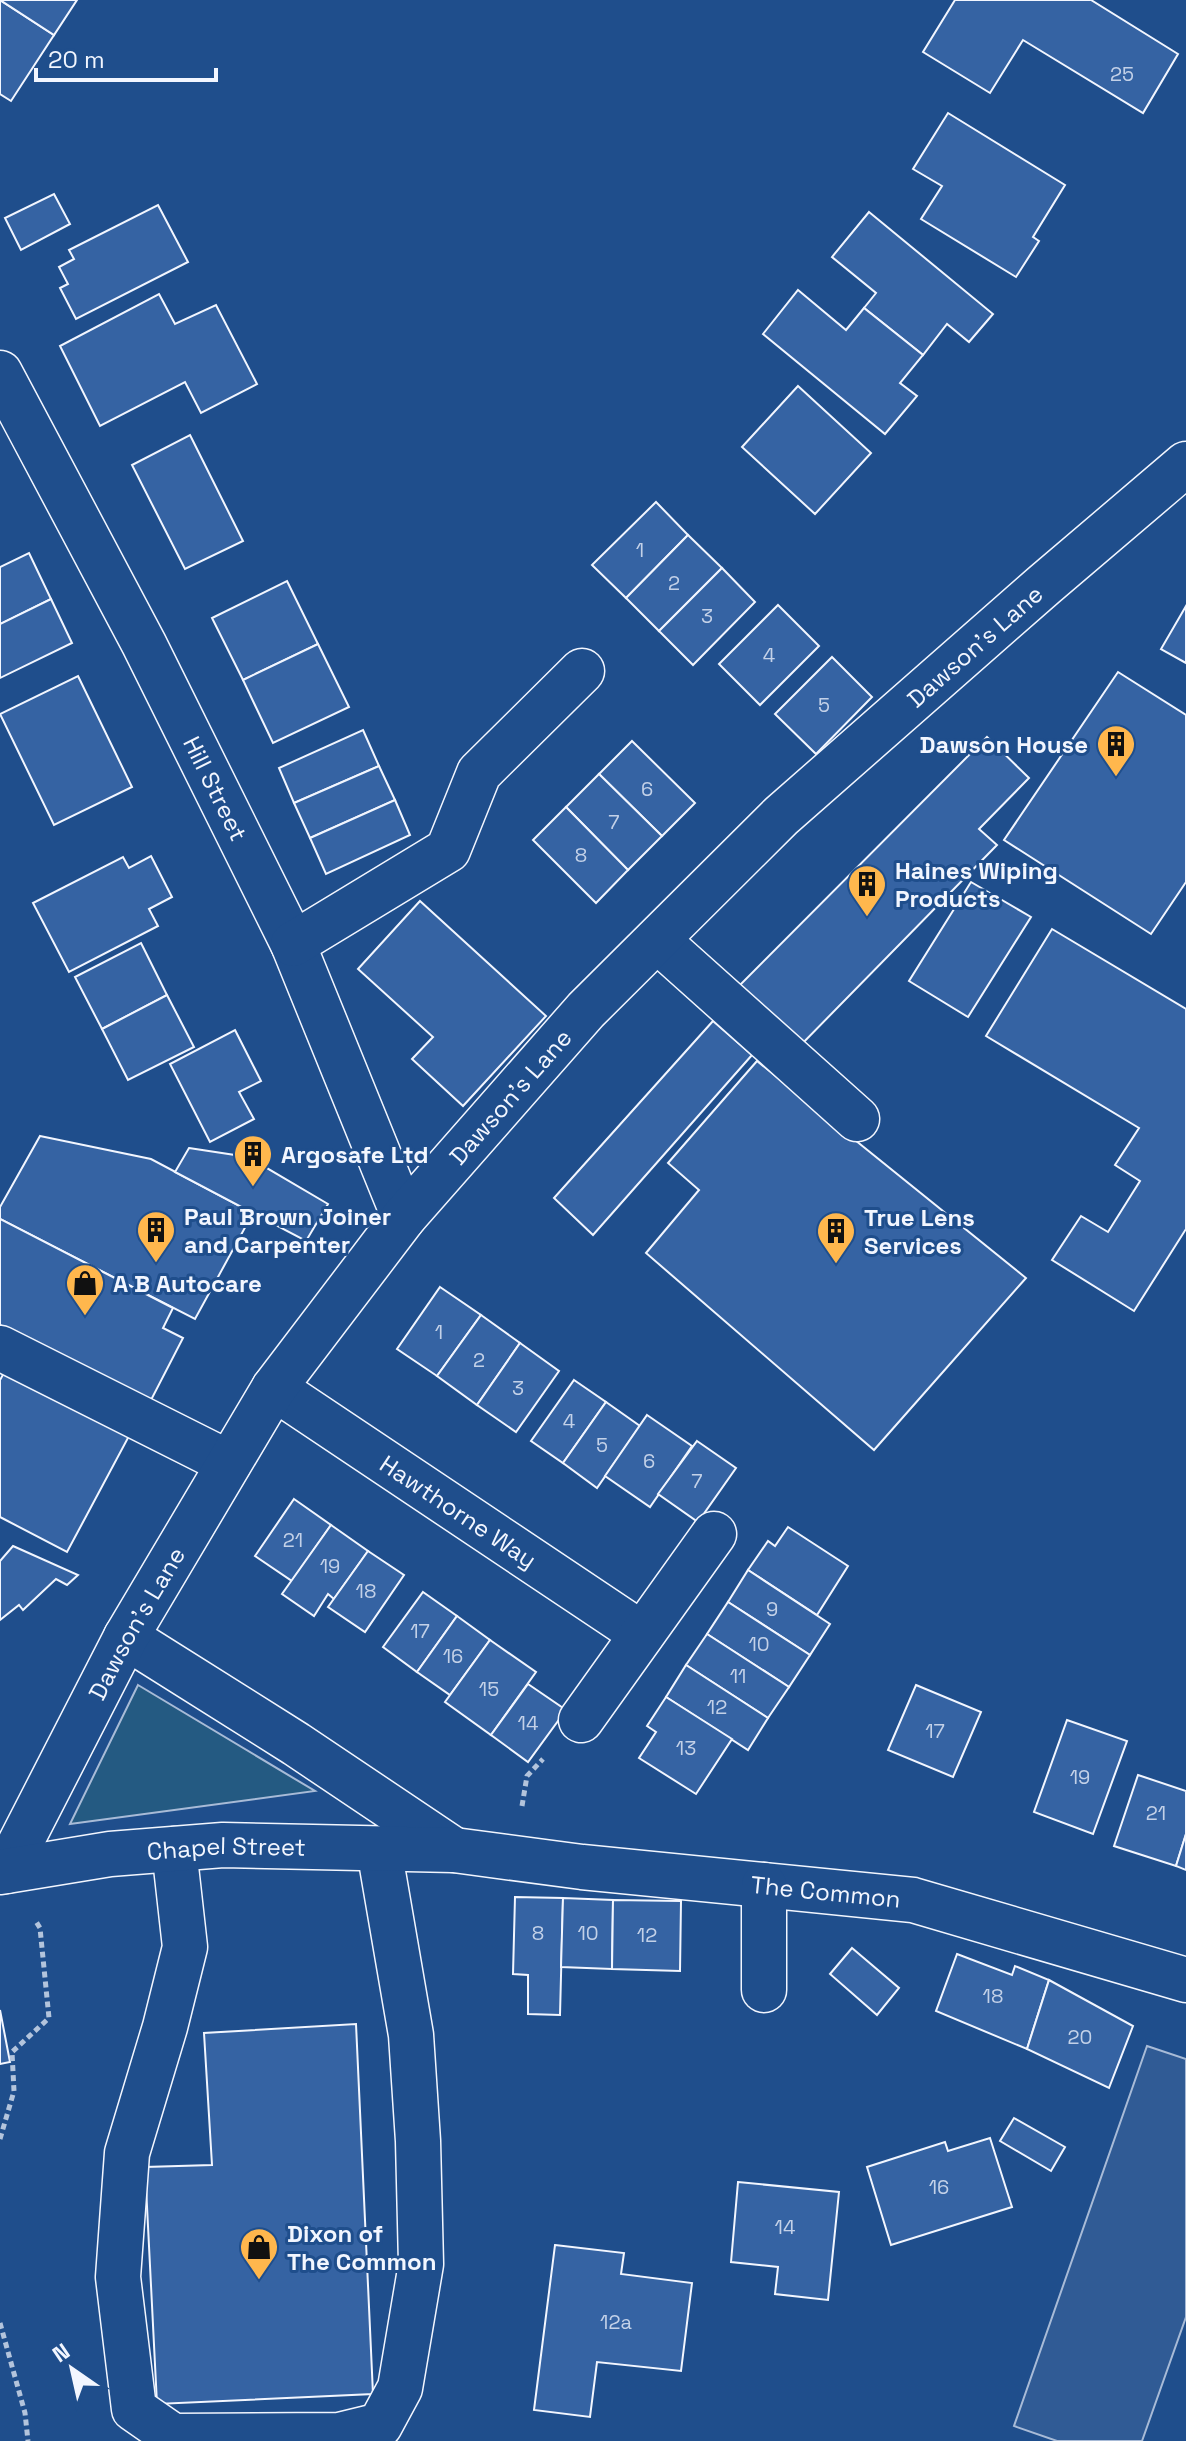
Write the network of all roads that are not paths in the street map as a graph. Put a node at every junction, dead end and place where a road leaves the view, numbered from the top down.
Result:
1 (0, 373) edge
2 (1186, 464) edge
3 (582, 671) dead end
4 (657, 940) junction
5 (293, 944) junction
6 (857, 1119) dead end
7 (404, 1217) junction
8 (0, 1348) edge
9 (274, 1388) junction
10 (229, 1463) junction
11 (714, 1534) dead end
12 (642, 1634) junction
13 (126, 1637) junction
14 (581, 1720) road end
15 (174, 1849) junction
16 (379, 1849) junction
17 (454, 1850) junction
18 (3, 1871) edge
19 (764, 1885) junction
20 (1186, 1980) edge
21 (764, 1990) dead end

1 - 5 street, Hill Street
2 - 4 street, Dawson's Lane
3 - 5 street
4 - 6 street
4 - 7 street, Dawson's Lane
5 - 7 street, Hill Street
7 - 9 street, Dawson's Lane
8 - 10 street
9 - 10 street, Dawson's Lane
9 - 12 street, Hawthorne Way
10 - 13 street, Dawson's Lane
11 - 12 street
12 - 14 street
13 - 17 street
13 - 18 street, Dawson's Lane
15 - 16 street, Chapel Street
15 - 16 street
15 - 18 street, Chapel Street
16 - 17 street, Chapel Street
17 - 19 street, The Common
19 - 20 street, The Common
19 - 21 street

